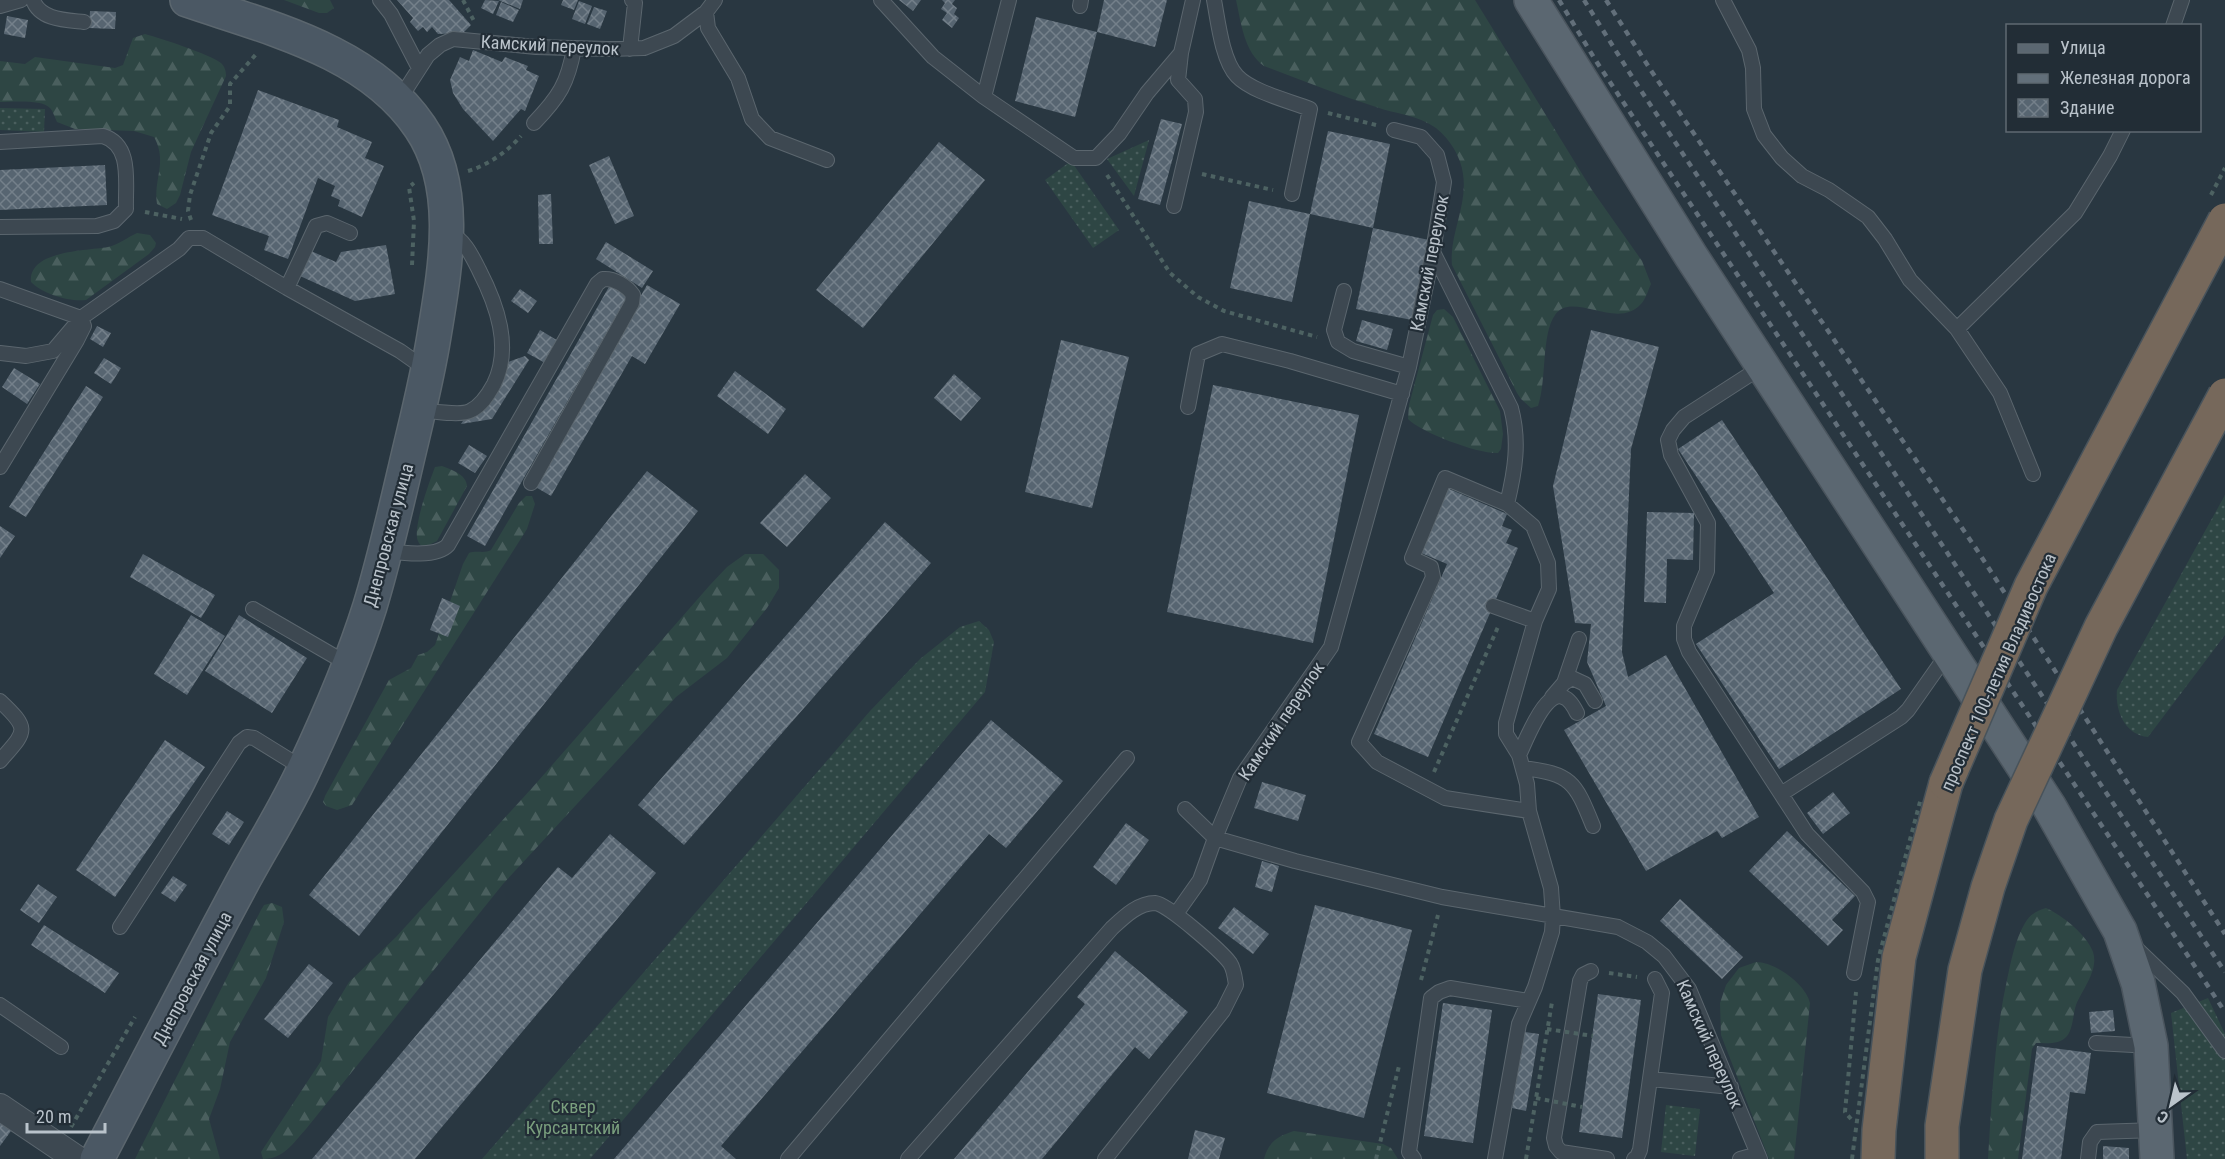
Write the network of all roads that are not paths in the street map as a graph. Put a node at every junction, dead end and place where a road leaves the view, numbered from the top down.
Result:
1 (21, 0) edge
2 (33, 0) edge
3 (187, 0) edge
4 (380, 0) edge
5 (632, 0) edge
6 (715, 0) edge
7 (881, 0) edge
8 (1009, 0) edge
9 (1193, 0) edge
10 (1214, 0) edge
11 (1531, 0) edge
12 (1723, 0) edge
13 (2182, 0) edge
14 (0, 6) edge
15 (706, 12) junction
16 (84, 22) dead end
17 (2174, 24) edge
18 (574, 48) junction
19 (630, 49) junction
20 (1181, 53) junction
21 (419, 68) junction
22 (984, 97) junction
23 (399, 100) junction
24 (534, 123) dead end
25 (1394, 130) road end
26 (2122, 132) edge
27 (0, 142) edge
28 (827, 160) dead end
29 (1293, 194) dead end
30 (1174, 206) dead end
31 (2225, 220) edge
32 (0, 227) edge
33 (446, 231) junction
34 (350, 233) dead end
35 (1433, 252) junction
36 (286, 288) junction
37 (0, 289) edge
38 (1344, 291) dead end
39 (81, 318) junction
40 (1957, 329) junction
41 (0, 353) edge
42 (1763, 366) junction
43 (1409, 367) junction
44 (429, 371) junction
45 (1402, 394) junction
46 (2225, 395) edge
47 (1188, 407) dead end
48 (419, 410) junction
49 (0, 467) edge
50 (2033, 474) dead end
51 (531, 483) dead end
52 (1508, 504) junction
53 (386, 551) junction
54 (253, 609) dead end
55 (1499, 609) road end
56 (1535, 621) junction
57 (1579, 639) dead end
58 (1950, 651) junction
59 (350, 662) junction
60 (1564, 683) junction
61 (1552, 697) junction
62 (0, 701) edge
63 (1595, 701) dead end
64 (1577, 713) dead end
65 (1127, 758) dead end
66 (0, 761) edge
67 (1521, 761) junction
68 (304, 769) junction
69 (1781, 794) junction
70 (1185, 809) dead end
71 (1529, 811) junction
72 (1593, 826) dead end
73 (1215, 838) junction
74 (1176, 914) junction
75 (1553, 917) junction
76 (120, 927) dead end
77 (2120, 931) junction
78 (1591, 971) road end
79 (1854, 973) dead end
80 (1655, 979) road end
81 (1528, 1001) junction
82 (0, 1005) edge
83 (2096, 1043) dead end
84 (2151, 1046) junction
85 (61, 1047) dead end
86 (2225, 1051) edge
87 (1651, 1079) junction
88 (1731, 1087) junction
89 (0, 1107) edge
90 (2157, 1144) edge
91 (62, 1155) edge
92 (1558, 1156) edge
93 (1759, 1156) edge
94 (97, 1159) edge
95 (788, 1159) edge
96 (908, 1159) edge
97 (1105, 1159) edge
98 (1414, 1159) edge
99 (1495, 1159) edge
100 (1606, 1159) edge
101 (1634, 1159) edge
102 (1740, 1159) edge
103 (1878, 1159) edge
104 (1942, 1159) edge
105 (2088, 1159) edge

1 - 14 lane
2 - 16 lane
3 - 23 main road, Днепровская улица
4 - 21 lane
5 - 19 lane
6 - 15 lane, Камский переулок
7 - 22 lane
8 - 22 lane
9 - 20 lane
10 - 29 lane
11 - 42 main road
12 - 40 lane
13 - 17 lane
15 - 19 lane, Камский переулок
15 - 28 lane
18 - 19 lane, Камский переулок
18 - 21 lane, Камский переулок
18 - 24 lane
20 - 22 lane
20 - 30 lane
21 - 23 lane, Камский переулок
23 - 33 main road, Днепровская улица
25 - 35 lane, Камский переулок
26 - 40 lane
27 - 32 lane
31 - 103 highway, проспект 100-летия Владивостока, bridge
33 - 44 main road, Днепровская улица
33 - 48 lane
34 - 36 lane
35 - 43 lane, Камский переулок
35 - 52 lane
36 - 39 lane
36 - 44 lane
37 - 39 lane
38 - 43 lane
39 - 41 lane
39 - 49 lane
40 - 50 lane
42 - 58 main road
42 - 69 lane
43 - 45 lane, Камский переулок
44 - 48 main road, Днепровская улица
45 - 47 lane
45 - 73 lane, Камский переулок
46 - 104 highway, bridge
48 - 53 main road, Днепровская улица
51 - 53 lane
52 - 56 lane
52 - 71 lane
53 - 59 main road, Днепровская улица
54 - 59 lane
55 - 56 lane
56 - 67 lane
57 - 60 lane
58 - 69 lane
58 - 77 main road
59 - 68 main road, Днепровская улица
60 - 61 lane
60 - 63 lane
61 - 64 lane
61 - 67 lane
62 - 66 lane
65 - 95 lane
67 - 71 lane
67 - 72 lane
68 - 76 lane
68 - 94 main road, Днепровская улица
69 - 79 lane
70 - 73 lane
71 - 75 lane
73 - 74 lane
73 - 75 lane, Камский переулок
74 - 96 lane
74 - 97 lane
75 - 81 lane
75 - 88 lane, Камский переулок
77 - 84 main road
77 - 86 lane
78 - 92 lane
80 - 87 lane
81 - 98 lane
81 - 99 lane
82 - 85 lane
83 - 84 lane
84 - 90 main road
87 - 88 lane
87 - 101 lane
88 - 93 lane, Камский переулок
89 - 91 street
90 - 105 lane
92 - 100 lane
93 - 102 lane

